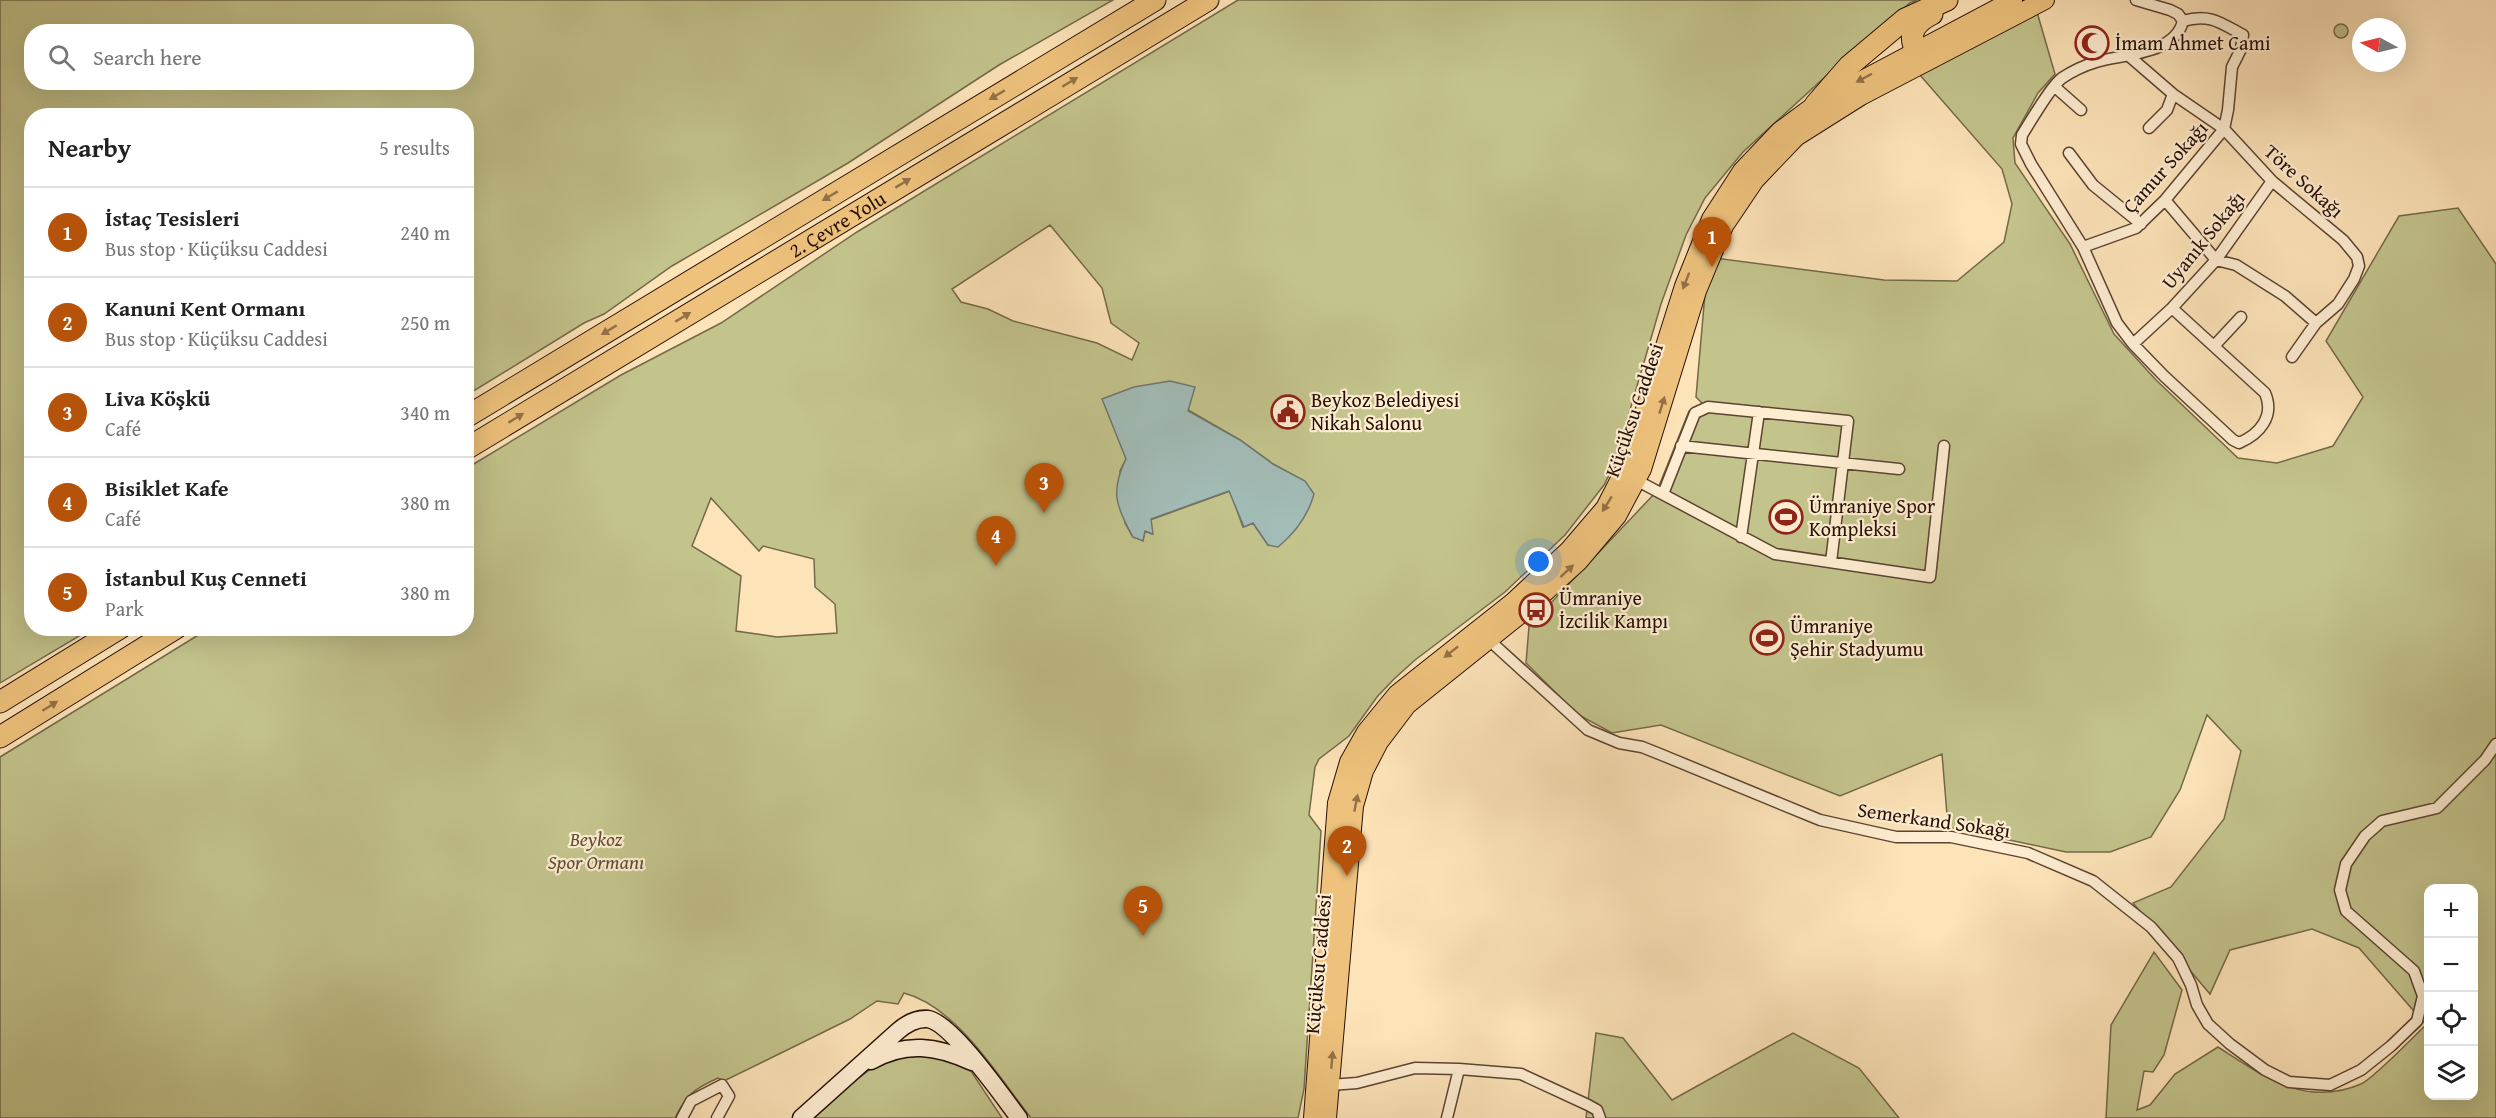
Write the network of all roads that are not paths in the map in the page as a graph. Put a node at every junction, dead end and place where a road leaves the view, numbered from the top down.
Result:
1 (1155, 0) edge
2 (1208, 0) edge
3 (1947, 0) edge
4 (1959, 0) edge
5 (2045, 0) edge
6 (2136, 0) edge
7 (2011, 1) edge
8 (2183, 21) junction
9 (1925, 55) junction
10 (2129, 56) junction
11 (2055, 87) junction
12 (2173, 94) junction
13 (1815, 105) junction
14 (2081, 110) dead end
15 (2149, 129) dead end
16 (2224, 129) junction
17 (2069, 153) dead end
18 (2272, 181) junction
19 (2164, 200) junction
20 (1726, 210) junction
21 (2141, 224) junction
22 (2083, 247) junction
23 (2216, 260) junction
24 (2172, 308) junction
25 (2241, 317) dead end
26 (2316, 322) junction
27 (2133, 344) junction
28 (2214, 346) junction
29 (2292, 357) dead end
30 (474, 412) edge
31 (1759, 412) junction
32 (474, 444) edge
33 (1681, 446) junction
34 (1944, 446) dead end
35 (1753, 454) junction
36 (1843, 463) junction
37 (1899, 469) dead end
38 (1630, 477) junction
39 (1663, 494) junction
40 (1741, 537) junction
41 (1831, 562) junction
42 (1484, 634) junction
43 (107, 636) edge
44 (163, 636) edge
45 (0, 702) edge
46 (0, 737) edge
47 (2496, 744) edge
48 (927, 1020) junction
49 (1328, 1025) junction
50 (924, 1047) junction
51 (975, 1064) junction
52 (1459, 1069) junction
53 (855, 1071) junction
54 (1330, 1085) junction
55 (1316, 1117) edge
56 (682, 1118) edge
57 (717, 1118) edge
58 (801, 1118) edge
59 (1019, 1118) edge
60 (1447, 1118) edge
61 (1600, 1118) edge

1 -> 30 highway, 2. Çevre Yolu
32 -> 2 highway, 2. Çevre Yolu
3 - 13 highway
4 - 9 highway
5 - 9 main road, Küçüksu Caddesi
6 - 8 street
7 - 9 main road, Küçüksu Caddesi
8 - 10 street
8 - 16 street, Çamur Sokağı
9 -> 13 main road, Küçüksu Caddesi
9 - 20 main road, Küçüksu Caddesi
10 - 11 street
10 - 12 street, Töre Sokağı
11 - 14 street
11 - 22 street
12 - 15 street
12 - 16 street, Töre Sokağı
13 - 20 main road, Küçüksu Caddesi
16 - 18 street, Töre Sokağı
16 - 19 street, Çamur Sokağı
17 - 21 street
18 - 23 street, Uyanık Sokağı
18 - 26 street, Töre Sokağı
19 - 21 street, Çamur Sokağı
19 - 23 street
20 - 38 main road, Küçüksu Caddesi
21 - 22 street, Çamur Sokağı
22 - 27 street
23 - 24 street, Uyanık Sokağı
23 - 26 street
24 - 27 street, Uyanık Sokağı
24 - 28 street
25 - 28 street
26 - 29 street, Töre Sokağı
27 - 28 street
31 - 33 street
31 - 35 street
31 - 36 street
33 - 35 street
33 - 39 street
34 - 41 street
35 - 36 street
35 - 40 street
36 - 37 street
36 - 41 street
38 - 39 street
38 - 42 main road, Küçüksu Caddesi
39 - 40 street
40 - 41 street
42 - 47 street, Semerkand Sokağı
42 - 49 main road, Küçüksu Caddesi
43 - 45 highway
46 -> 44 highway
48 - 50 street
48 - 51 street
48 - 53 street
54 -> 49 main road, Küçüksu Caddesi
49 - 55 main road, Küçüksu Caddesi
50 - 51 street
50 - 53 street
51 - 59 street
52 - 54 street
52 - 60 street
52 - 61 street
53 - 58 street
54 - 55 main road, Küçüksu Caddesi
56 - 57 street

